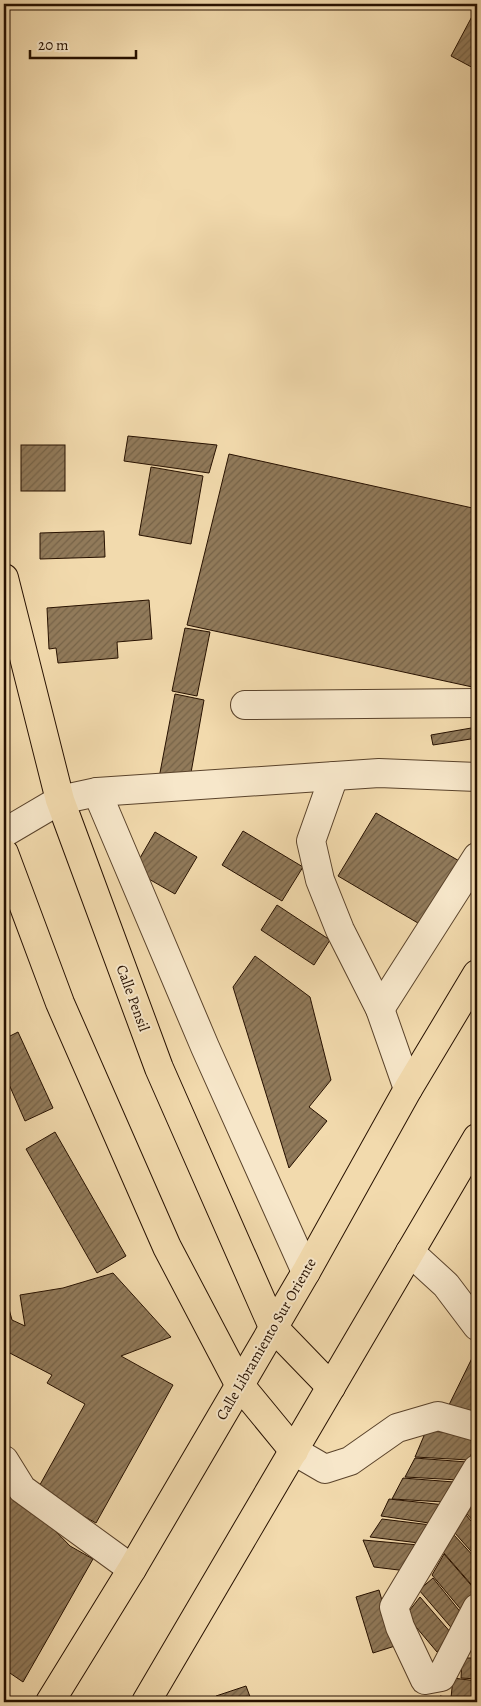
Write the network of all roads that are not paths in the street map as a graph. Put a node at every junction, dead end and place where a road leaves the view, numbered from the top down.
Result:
1 (4, 578) edge
2 (477, 702) edge
3 (245, 705) dead end
4 (334, 776) junction
5 (477, 777) edge
6 (97, 792) junction
7 (60, 800) junction
8 (4, 833) edge
9 (4, 852) edge
10 (477, 857) edge
11 (477, 974) edge
12 (380, 1009) junction
13 (408, 1089) junction
14 (477, 1138) edge
15 (410, 1252) junction
16 (306, 1272) junction
17 (273, 1326) junction
18 (477, 1326) edge
19 (240, 1384) junction
20 (331, 1387) junction
21 (477, 1426) edge
22 (294, 1451) junction
23 (4, 1460) edge
24 (477, 1469) edge
25 (132, 1569) junction
26 (477, 1608) edge
27 (50, 1702) edge
28 (146, 1702) edge

1 - 7 main road, Calle Pensil
2 - 3 lane
4 - 5 lane
4 - 6 lane
4 - 12 lane
6 - 7 lane
6 - 16 lane
7 - 8 lane
7 - 17 main road, Calle Pensil
9 - 19 main road
10 - 12 lane
11 - 13 main road, Calle Libramiento Sur Oriente
12 - 13 lane
13 - 16 main road, Calle Libramiento Sur Oriente
14 - 15 main road
15 - 18 lane
15 - 20 main road
16 - 17 main road, Calle Libramiento Sur Oriente
17 - 19 main road, Calle Libramiento Sur Oriente
17 - 20 main road, Calle Pensil
19 - 22 main road
19 - 25 main road, Calle Libramiento Sur Oriente
20 - 22 main road
21 - 22 lane
22 - 28 main road
23 - 25 lane
24 - 26 lane
25 - 27 main road, Calle Libramiento Sur Oriente

